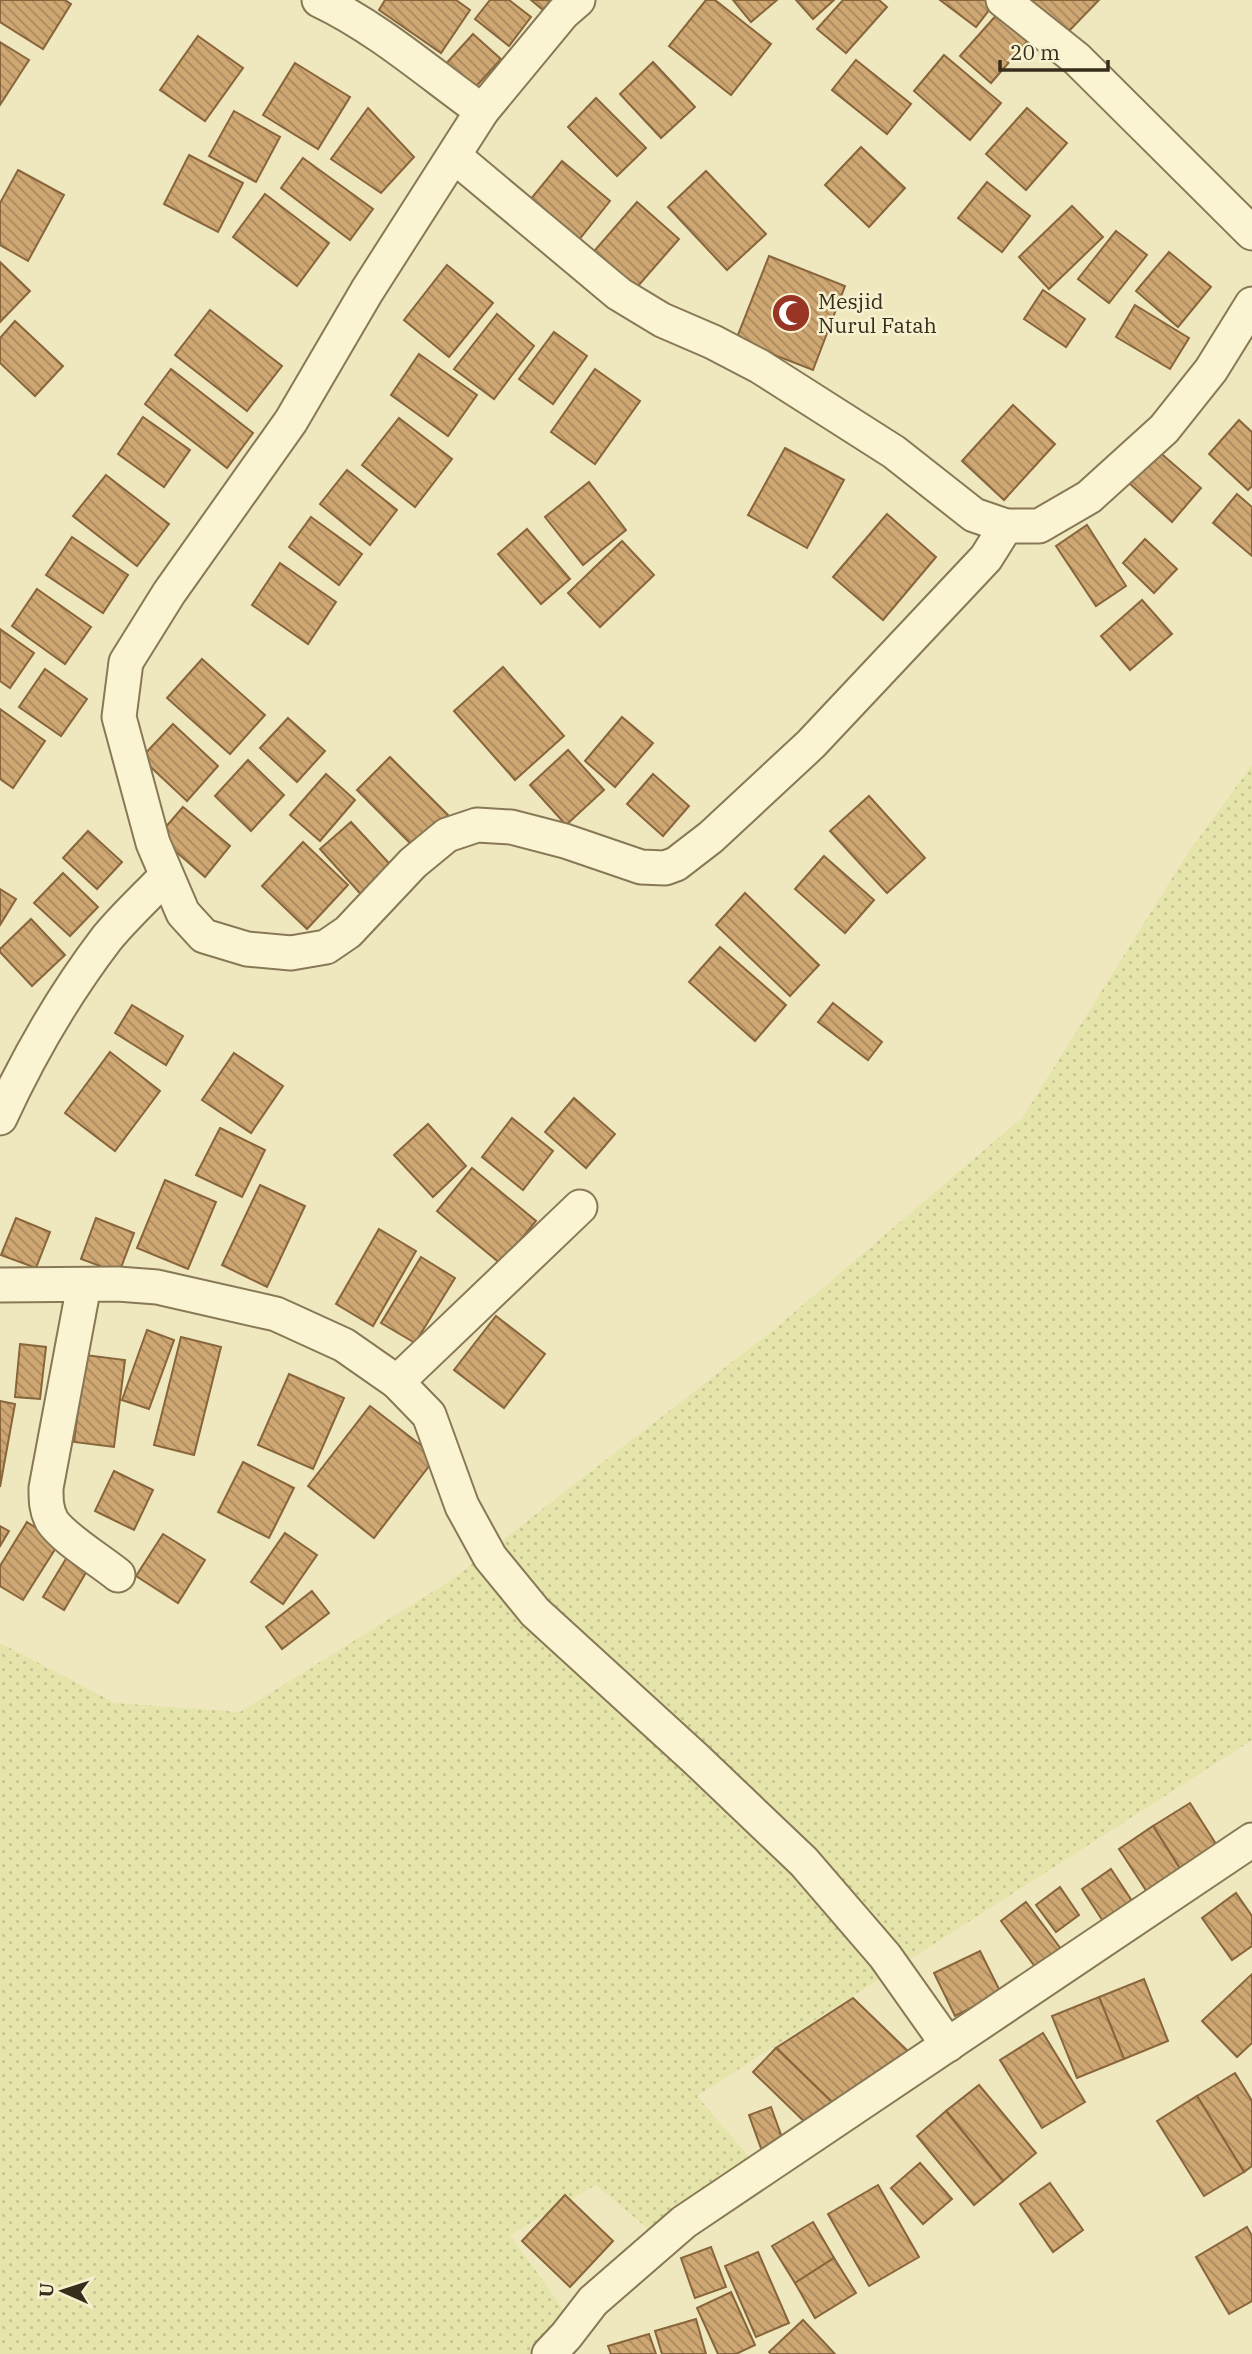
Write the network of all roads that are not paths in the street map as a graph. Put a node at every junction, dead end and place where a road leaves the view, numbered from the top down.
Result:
1 (319, 0) edge
2 (578, 0) edge
3 (1003, 0) edge
4 (482, 110) junction
5 (454, 156) junction
6 (1252, 233) edge
7 (1252, 304) edge
8 (1006, 526) junction
9 (166, 876) junction
10 (0, 1118) edge
11 (580, 1207) dead end
12 (0, 1285) edge
13 (85, 1285) junction
14 (397, 1382) junction
15 (118, 1575) dead end
16 (1252, 1840) edge
17 (948, 2045) junction
18 (549, 2354) edge

1 - 4 street
2 - 4 street
3 - 6 street
4 - 5 street
5 - 8 street
5 - 9 street
7 - 8 street
8 - 9 street
9 - 10 street
11 - 14 street
12 - 13 street
13 - 14 street
13 - 15 street
14 - 17 street
16 - 17 street
17 - 18 street

